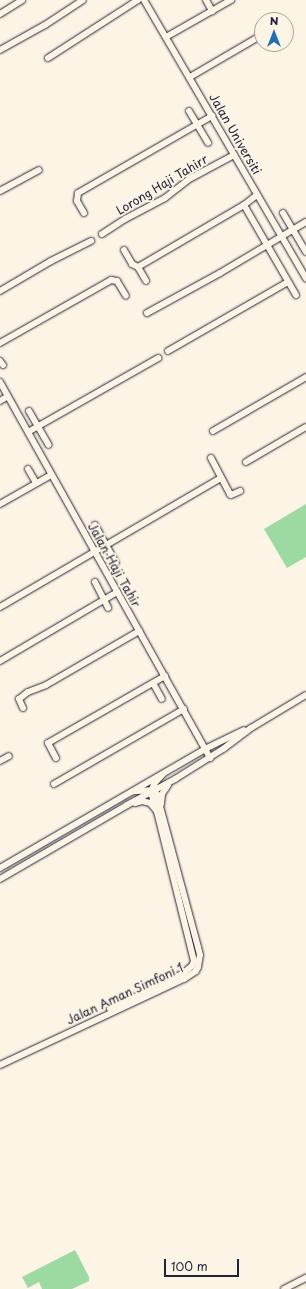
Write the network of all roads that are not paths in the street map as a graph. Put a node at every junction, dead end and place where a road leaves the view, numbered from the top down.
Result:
1 (22, 0) edge
2 (83, 0) edge
3 (138, 0) edge
4 (144, 0) edge
5 (206, 0) edge
6 (231, 0) edge
7 (212, 11) junction
8 (0, 14) edge
9 (166, 37) junction
10 (254, 40) edge
11 (0, 50) edge
12 (48, 58) dead end
13 (190, 77) junction
14 (190, 111) dead end
15 (212, 116) junction
16 (198, 125) junction
17 (208, 143) dead end
18 (234, 155) junction
19 (39, 170) dead end
20 (0, 191) edge
21 (257, 195) junction
22 (244, 205) junction
23 (283, 213) dead end
24 (84, 214) dead end
25 (306, 222) edge
26 (293, 230) junction
27 (102, 234) dead end
28 (281, 237) junction
29 (91, 241) dead end
30 (266, 245) junction
31 (124, 250) dead end
32 (306, 252) edge
33 (138, 267) junction
34 (306, 277) edge
35 (146, 281) dead end
36 (288, 282) junction
37 (0, 291) edge
38 (296, 295) dead end
39 (126, 296) dead end
40 (147, 313) dead end
41 (0, 343) edge
42 (168, 351) dead end
43 (158, 358) dead end
44 (306, 377) edge
45 (0, 382) edge
46 (8, 396) junction
47 (0, 401) edge
48 (29, 411) dead end
49 (38, 426) junction
50 (306, 428) edge
51 (213, 431) dead end
52 (28, 432) junction
53 (49, 445) dead end
54 (211, 458) dead end
55 (246, 462) dead end
56 (28, 469) dead end
57 (51, 475) junction
58 (221, 478) junction
59 (36, 483) junction
60 (240, 491) dead end
61 (0, 504) edge
62 (95, 525) dead end
63 (106, 545) junction
64 (94, 552) junction
65 (116, 563) dead end
66 (95, 582) dead end
67 (117, 592) junction
68 (104, 600) junction
69 (0, 607) edge
70 (108, 608) dead end
71 (139, 631) junction
72 (0, 661) edge
73 (165, 676) junction
74 (153, 683) junction
75 (306, 695) edge
76 (162, 699) dead end
77 (23, 708) dead end
78 (184, 709) junction
79 (251, 728) junction
80 (205, 749) junction
81 (9, 756) dead end
82 (56, 758) dead end
83 (210, 758) junction
84 (0, 761) edge
85 (163, 774) junction
86 (175, 779) junction
87 (54, 784) dead end
88 (133, 791) junction
89 (152, 791) junction
90 (127, 805) junction
91 (159, 810) junction
92 (0, 868) edge
93 (0, 879) edge
94 (0, 1061) edge
95 (0, 1065) edge
96 (306, 1278) edge
97 (284, 1289) edge

1 - 8 street
2 - 11 street
3 - 12 street
4 - 9 street, Jalan Universiti
5 - 7 street
6 - 7 street
7 - 9 street
9 - 13 street, Jalan Universiti
10 - 13 street
13 - 15 street, Jalan Universiti
14 - 16 street
15 - 16 street
15 - 18 street, Jalan Universiti
16 - 17 street
16 - 24 street
18 - 21 street, Jalan Universiti
18 - 27 street, Lorong Haji Tahirr
19 - 20 street
21 - 22 street
21 - 28 street, Jalan Universiti
22 - 30 street
22 - 33 street
23 - 26 street
25 - 26 street
26 - 28 street
26 - 32 street
28 - 30 street
28 - 34 street, Jalan Universiti
29 - 37 street
30 - 36 street
30 - 40 street
31 - 33 street
33 - 35 street
36 - 38 street
36 - 42 street
39 - 41 street
43 - 49 street
44 - 51 street
45 - 46 street, Jalan Haji Tahir
46 - 47 street
46 - 52 street, Jalan Haji Tahir
48 - 49 street
49 - 52 street
49 - 53 street
50 - 55 street
52 - 57 street, Jalan Haji Tahir
54 - 58 street
56 - 59 street
57 - 59 street
57 - 64 street, Jalan Haji Tahir
58 - 60 street
58 - 63 street
59 - 61 street
62 - 63 street
63 - 64 street
63 - 65 street
64 - 67 street, Jalan Haji Tahir
64 - 69 street
66 - 68 street
67 - 68 street
67 - 71 street, Jalan Haji Tahir
68 - 70 street
68 - 72 street
71 - 73 street, Jalan Haji Tahir
71 - 77 street
73 - 74 street
73 - 78 street, Jalan Haji Tahir
74 - 76 street
74 - 82 street
75 - 79 street
78 - 80 street, Jalan Haji Tahir
78 - 87 street
79 - 80 street
79 - 83 street
80 - 83 street, Jalan Haji Tahir
80 - 85 street
81 - 84 street
83 - 86 street
85 - 88 street
85 - 89 street
86 - 89 street
86 - 91 street
88 - 89 street
88 - 92 street
89 - 90 street
89 - 91 street, Jalan Aman Simfoni 1
90 - 91 street
90 - 93 street
91 - 94 street, Jalan Aman Simfoni 1
91 - 95 street, Jalan Aman Simfoni 1
96 - 97 street

